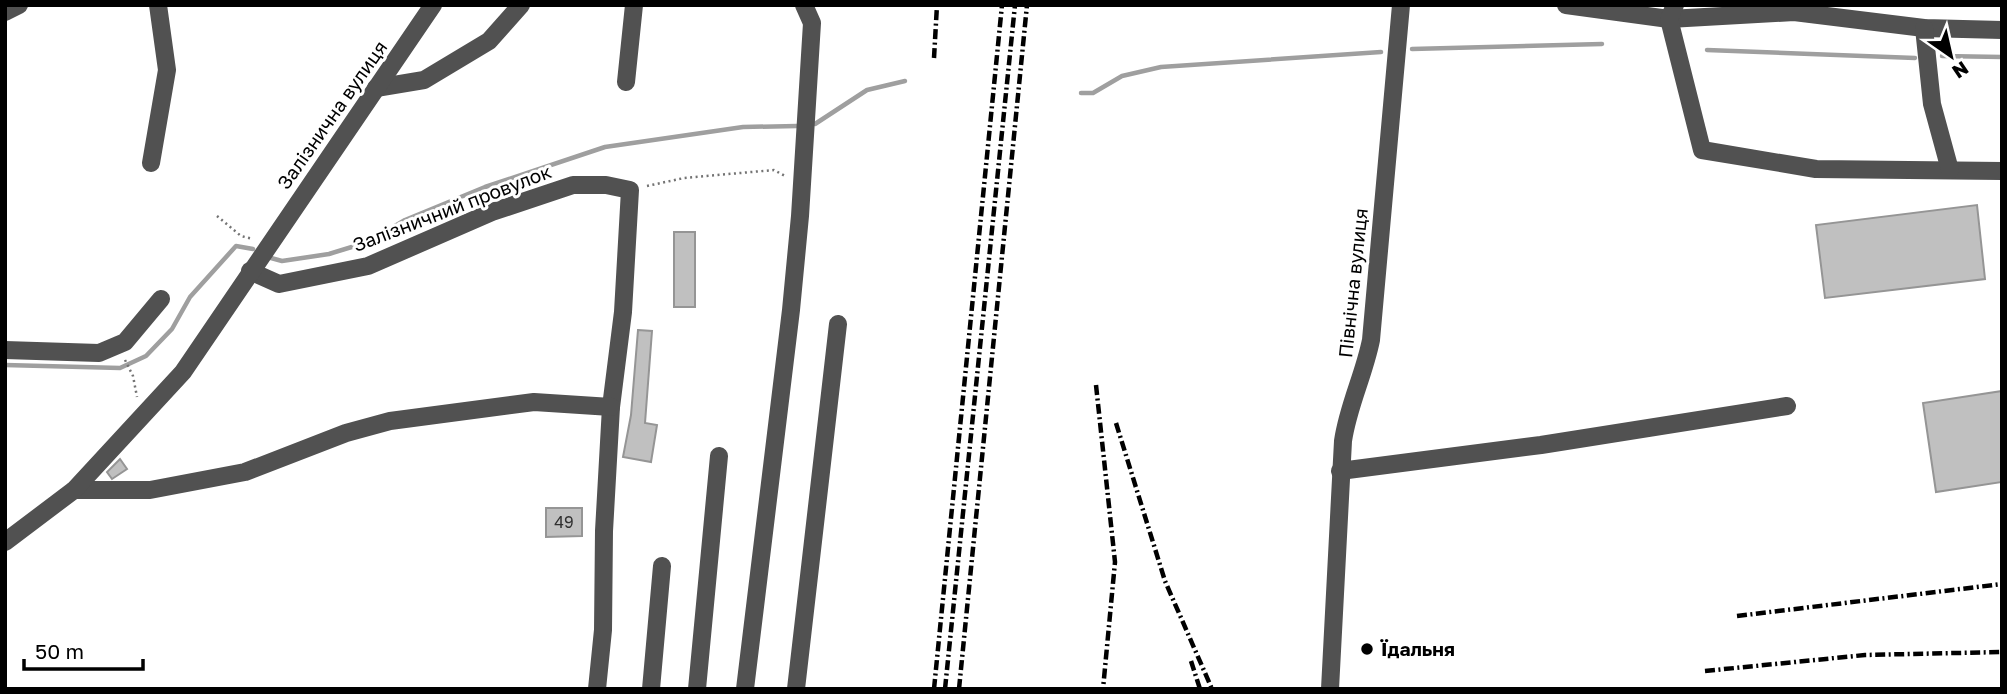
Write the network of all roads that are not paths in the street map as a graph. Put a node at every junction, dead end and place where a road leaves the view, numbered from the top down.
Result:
1 (19, 5) edge
2 (159, 5) edge
3 (433, 5) edge
4 (521, 5) edge
5 (634, 5) edge
6 (804, 5) edge
7 (1401, 5) edge
8 (1566, 5) edge
9 (5, 12) edge
10 (1672, 12) edge
11 (1924, 28) junction
12 (2002, 30) edge
13 (626, 82) dead end
14 (376, 88) junction
15 (150, 163) dead end
16 (1950, 170) junction
17 (2002, 171) edge
18 (261, 255) junction
19 (161, 299) dead end
20 (838, 324) dead end
21 (5, 350) edge
22 (1787, 406) dead end
23 (611, 407) junction
24 (719, 456) dead end
25 (1340, 471) junction
26 (74, 490) junction
27 (5, 542) edge
28 (662, 566) dead end
29 (597, 689) edge
30 (651, 689) edge
31 (697, 689) edge
32 (745, 689) edge
33 (796, 689) edge
34 (1330, 689) edge

1 - 9 street
2 - 15 street
3 - 14 street, Залізнична вулиця
4 - 14 street
5 - 13 street
6 - 32 street
7 - 25 street, Північна вулиця
8 - 10 street
10 - 11 street
10 - 16 street
11 - 12 street
11 - 16 street
14 - 18 street, Залізнична вулиця
16 - 17 street
18 - 23 street, Залізничний провулок
18 - 26 street, Залізнична вулиця
19 - 21 street
20 - 33 street
22 - 25 street
23 - 26 street
23 - 29 street
24 - 31 street
25 - 34 street, Північна вулиця
26 - 27 street, Залізнична вулиця
28 - 30 street

